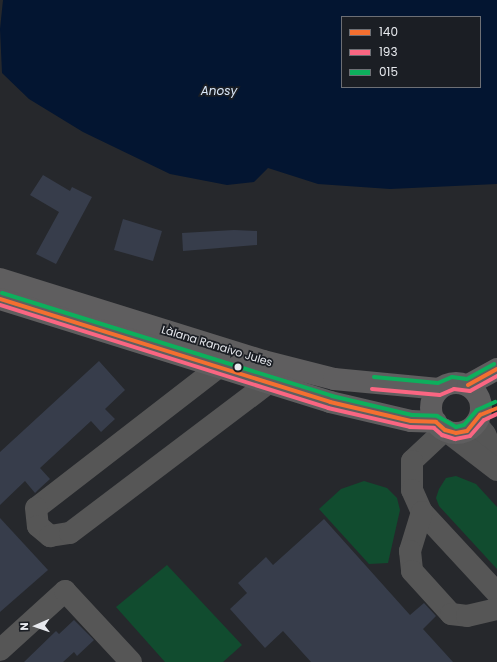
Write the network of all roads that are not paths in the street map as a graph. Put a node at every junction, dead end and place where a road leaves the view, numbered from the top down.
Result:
1 (0, 279) edge
2 (0, 298) edge
3 (220, 366) junction
4 (497, 370) edge
5 (270, 382) junction
6 (468, 385) junction
7 (439, 389) junction
8 (485, 415) edge
9 (440, 426) junction
10 (497, 460) edge
11 (497, 470) edge
12 (422, 512) junction
13 (497, 593) edge
14 (493, 615) edge
15 (0, 650) edge
16 (131, 662) edge

1 - 7 main road, Làlana Ranaivo Jules
2 - 3 main road, Làlana Ranaivo Jules
3 - 5 main road, Làlana Ranaivo Jules
3 - 5 street
4 - 6 main road
5 - 9 main road, Làlana Ranaivo Jules
6 - 7 main road
6 - 8 main road
7 - 9 main road
8 - 9 main road
8 - 10 street
9 - 11 street
9 - 12 street
12 - 13 street
12 - 14 street
15 - 16 street

